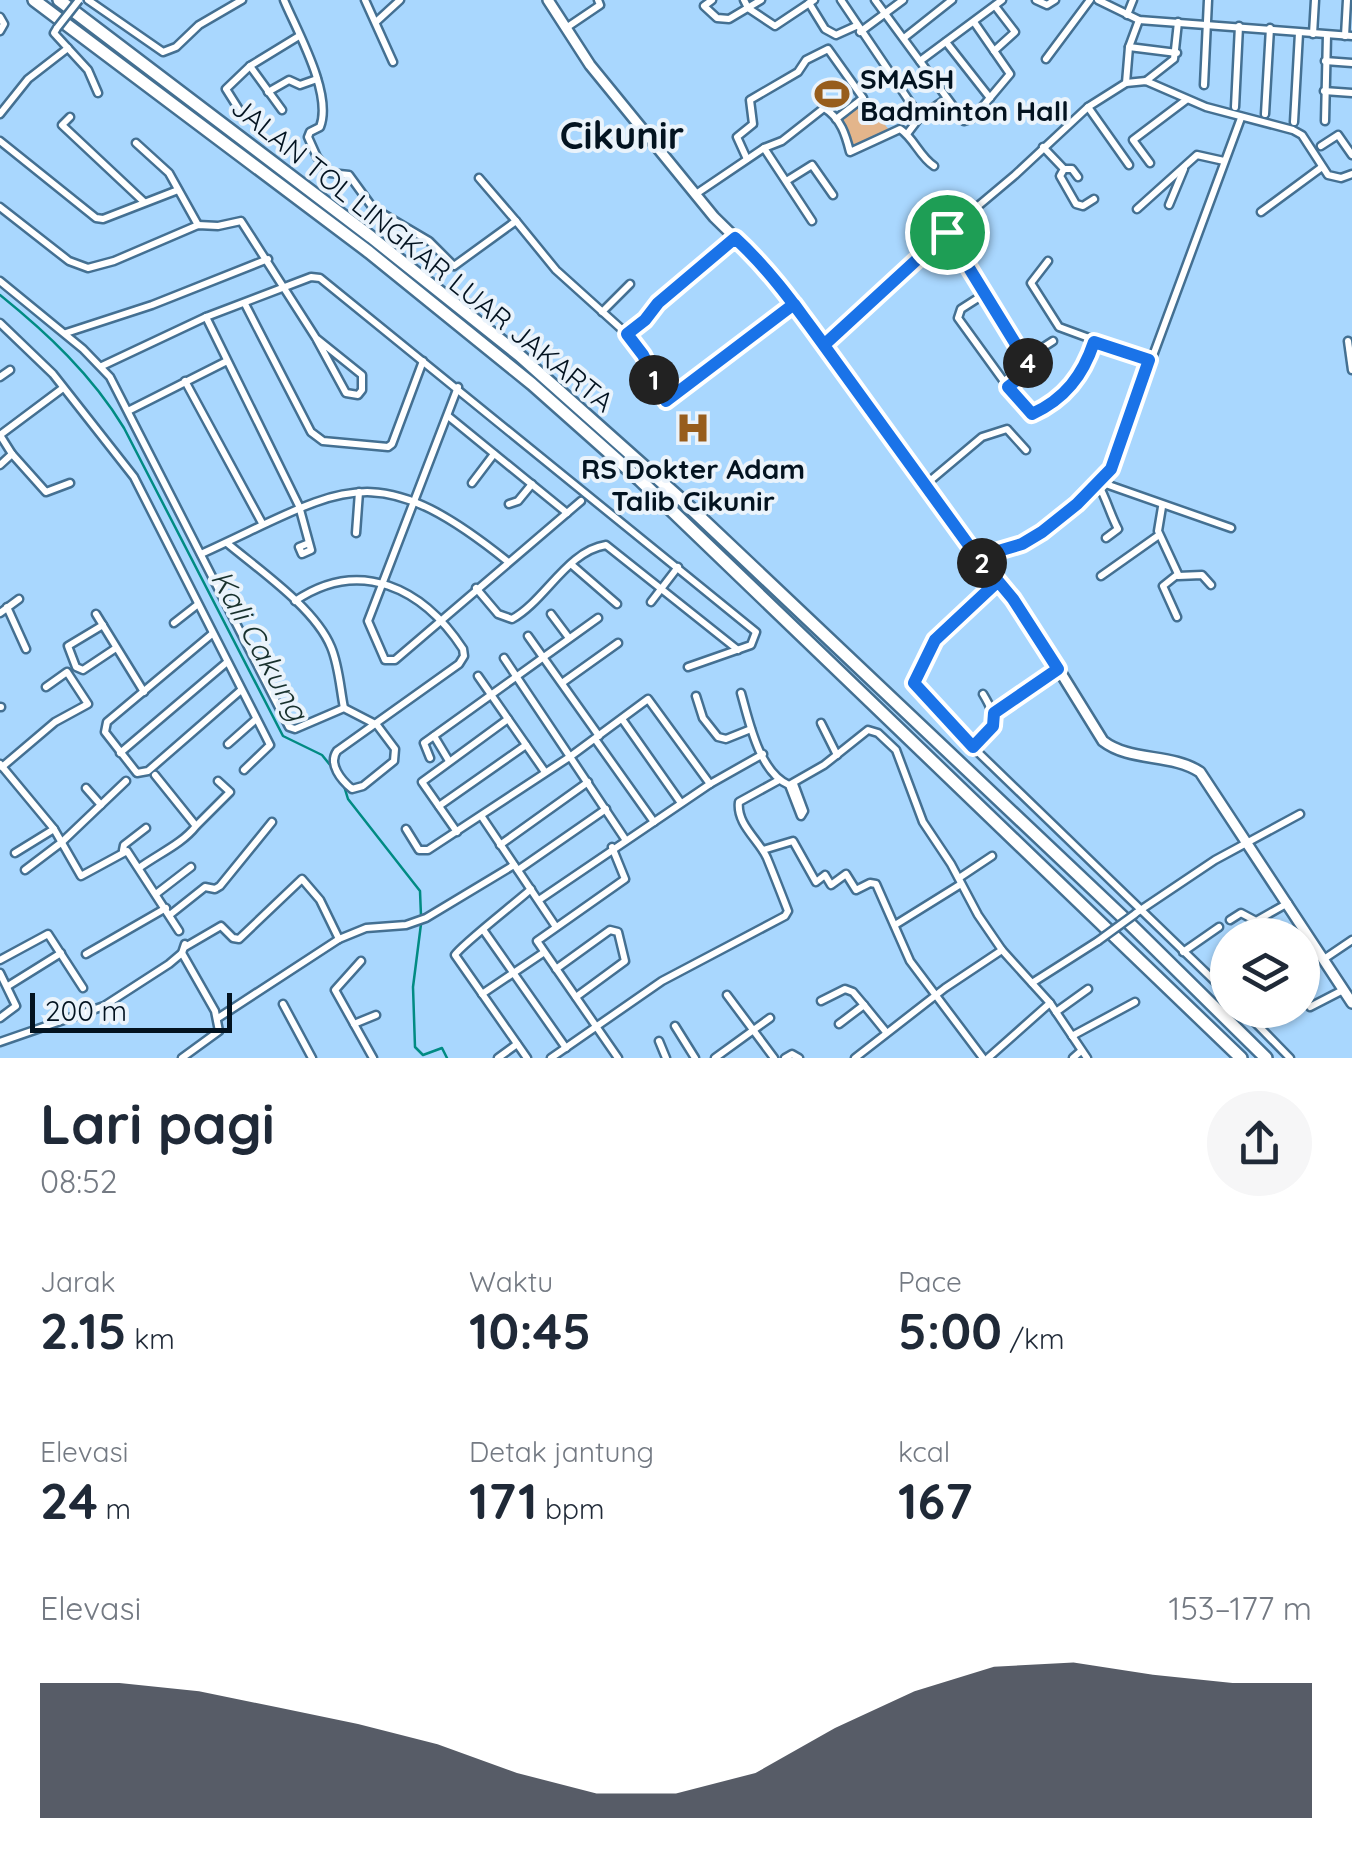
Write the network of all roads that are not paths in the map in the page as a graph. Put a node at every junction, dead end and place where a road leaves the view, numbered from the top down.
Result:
1 (34, 0) edge
2 (58, 0) edge
3 (79, 0) edge
4 (88, 0) edge
5 (242, 0) edge
6 (284, 0) edge
7 (364, 0) edge
8 (400, 0) edge
9 (548, 0) edge
10 (598, 0) edge
11 (712, 0) edge
12 (744, 0) edge
13 (761, 0) edge
14 (841, 0) edge
15 (875, 0) edge
16 (903, 0) edge
17 (952, 0) edge
18 (1002, 0) edge
19 (1036, 0) edge
20 (1054, 0) edge
21 (1094, 0) edge
22 (1133, 0) edge
23 (1208, 0) edge
24 (1314, 0) edge
25 (1346, 0) edge
26 (812, 2) edge
27 (995, 6) junction
28 (748, 8) junction
29 (884, 14) junction
30 (1127, 15) junction
31 (0, 17) edge
32 (1139, 20) junction
33 (376, 22) junction
34 (974, 22) junction
35 (1178, 22) junction
36 (1206, 24) junction
37 (1239, 26) junction
38 (1270, 28) junction
39 (565, 29) junction
40 (858, 29) junction
41 (0, 31) edge
42 (1299, 32) junction
43 (1312, 34) junction
44 (1327, 35) junction
45 (299, 36) junction
46 (1348, 36) edge
47 (904, 38) junction
48 (946, 42) junction
49 (1129, 47) junction
50 (68, 48) junction
51 (994, 50) junction
52 (1177, 53) junction
53 (1046, 59) dead end
54 (920, 61) junction
55 (1326, 61) junction
56 (393, 62) dead end
57 (1352, 63) edge
58 (250, 66) junction
59 (317, 79) junction
60 (1146, 80) junction
61 (1126, 83) junction
62 (1204, 85) dead end
63 (1324, 91) junction
64 (268, 92) junction
65 (98, 93) dead end
66 (1352, 93) edge
67 (946, 98) junction
68 (990, 98) junction
69 (1186, 100) junction
70 (1235, 106) dead end
71 (1088, 107) junction
72 (238, 108) dead end
73 (282, 110) dead end
74 (0, 114) edge
75 (1265, 114) dead end
76 (70, 117) dead end
77 (920, 117) junction
78 (1241, 118) junction
79 (836, 119) junction
80 (1325, 121) dead end
81 (1294, 122) dead end
82 (908, 134) junction
83 (0, 140) edge
84 (136, 143) dead end
85 (1321, 146) dead end
86 (1042, 147) junction
87 (764, 148) junction
88 (1352, 155) edge
89 (747, 160) junction
90 (1224, 161) junction
91 (1150, 164) dead end
92 (1129, 165) dead end
93 (934, 166) dead end
94 (1184, 168) junction
95 (1322, 168) junction
96 (1064, 169) junction
97 (1352, 174) edge
98 (1078, 177) dead end
99 (479, 178) dead end
100 (788, 180) junction
101 (178, 190) junction
102 (696, 194) junction
103 (834, 195) dead end
104 (1094, 200) dead end
105 (144, 202) junction
106 (1169, 205) dead end
107 (0, 207) edge
108 (1137, 209) dead end
109 (1261, 212) dead end
110 (516, 221) junction
111 (812, 221) dead end
112 (198, 225) junction
113 (947, 232) junction
114 (735, 238) junction
115 (268, 259) junction
116 (1048, 260) dead end
117 (0, 282) edge
118 (630, 284) dead end
119 (284, 287) junction
120 (986, 292) junction
121 (244, 303) junction
122 (794, 304) junction
123 (602, 312) junction
124 (206, 317) junction
125 (0, 323) edge
126 (64, 334) junction
127 (627, 334) junction
128 (316, 338) junction
129 (1053, 341) dead end
130 (1348, 341) dead end
131 (1094, 342) junction
132 (824, 345) junction
133 (1025, 359) junction
134 (424, 360) junction
135 (1149, 360) junction
136 (227, 361) junction
137 (102, 366) junction
138 (10, 370) dead end
139 (1352, 370) edge
140 (0, 377) edge
141 (185, 381) junction
142 (63, 387) junction
143 (458, 387) junction
144 (1008, 387) junction
145 (130, 410) junction
146 (448, 416) junction
147 (0, 435) edge
148 (1026, 450) dead end
149 (12, 454) junction
150 (494, 454) junction
151 (0, 465) edge
152 (70, 483) dead end
153 (472, 483) dead end
154 (1099, 483) junction
155 (532, 484) junction
156 (925, 486) junction
157 (359, 492) junction
158 (415, 500) junction
159 (581, 501) dead end
160 (509, 504) dead end
161 (300, 506) junction
162 (1162, 507) junction
163 (567, 513) junction
164 (262, 523) junction
165 (1231, 528) dead end
166 (356, 533) dead end
167 (1159, 536) junction
168 (1106, 538) dead end
169 (227, 542) junction
170 (309, 544) dead end
171 (202, 554) junction
172 (978, 557) junction
173 (507, 561) junction
174 (572, 564) junction
175 (678, 567) junction
176 (1101, 576) dead end
177 (1178, 576) junction
178 (997, 582) junction
179 (384, 583) junction
180 (1210, 586) dead end
181 (476, 588) junction
182 (662, 588) junction
183 (19, 599) dead end
184 (295, 601) junction
185 (651, 602) dead end
186 (617, 604) dead end
187 (197, 605) junction
188 (3, 610) edge
189 (96, 614) dead end
190 (552, 614) dead end
191 (1177, 617) dead end
192 (598, 618) dead end
193 (440, 620) junction
194 (174, 623) dead end
195 (102, 625) junction
196 (212, 634) junction
197 (528, 636) dead end
198 (569, 638) junction
199 (618, 643) dead end
200 (116, 648) junction
201 (26, 649) dead end
202 (739, 650) junction
203 (543, 657) junction
204 (504, 658) dead end
205 (226, 663) junction
206 (688, 667) dead end
207 (1058, 669) junction
208 (478, 676) dead end
209 (516, 677) junction
210 (562, 683) junction
211 (46, 687) dead end
212 (240, 691) junction
213 (144, 692) junction
214 (741, 693) dead end
215 (492, 694) junction
216 (983, 694) dead end
217 (696, 696) dead end
218 (344, 708) junction
219 (994, 713) junction
220 (622, 719) junction
221 (256, 720) junction
222 (508, 720) junction
223 (822, 722) dead end
224 (377, 725) junction
225 (751, 729) junction
226 (434, 736) junction
227 (597, 738) junction
228 (228, 744) dead end
229 (526, 746) junction
230 (973, 747) junction
231 (120, 753) junction
232 (763, 754) junction
233 (837, 755) junction
234 (571, 756) junction
235 (430, 758) dead end
236 (449, 761) junction
237 (1, 766) edge
238 (244, 770) dead end
239 (545, 772) junction
240 (155, 775) dead end
241 (779, 780) junction
242 (126, 781) dead end
243 (218, 781) dead end
244 (588, 782) junction
245 (710, 784) junction
246 (86, 788) dead end
247 (681, 803) junction
248 (101, 805) junction
249 (439, 806) junction
250 (606, 809) junction
251 (1300, 814) dead end
252 (482, 818) junction
253 (272, 822) dead end
254 (654, 822) junction
255 (196, 826) junction
256 (146, 828) dead end
257 (406, 828) dead end
258 (54, 829) junction
259 (457, 832) junction
260 (626, 839) junction
261 (62, 842) junction
262 (1248, 844) junction
263 (500, 845) junction
264 (612, 848) junction
265 (123, 850) junction
266 (763, 850) junction
267 (15, 853) dead end
268 (992, 856) dead end
269 (191, 867) dead end
270 (139, 868) junction
271 (516, 868) junction
272 (25, 870) dead end
273 (960, 881) junction
274 (531, 889) junction
275 (156, 894) junction
276 (538, 900) junction
277 (1289, 903) junction
278 (168, 911) junction
279 (1138, 912) junction
280 (1262, 918) edge
281 (894, 924) junction
282 (556, 927) junction
283 (484, 930) junction
284 (179, 931) dead end
285 (1210, 933) edge
286 (339, 939) junction
287 (1352, 940) edge
288 (184, 948) junction
289 (1002, 950) junction
290 (61, 952) junction
291 (543, 952) junction
292 (1183, 952) junction
293 (86, 954) dead end
294 (1324, 958) junction
295 (0, 960) edge
296 (361, 961) dead end
297 (556, 969) junction
298 (513, 972) junction
299 (0, 973) edge
300 (1210, 977) edge
301 (1032, 983) junction
302 (8, 986) junction
303 (82, 988) dead end
304 (1088, 989) dead end
305 (1344, 990) junction
306 (482, 994) junction
307 (728, 995) dead end
308 (935, 996) junction
309 (576, 997) junction
310 (821, 1001) dead end
311 (1135, 1002) dead end
312 (1320, 1002) edge
313 (1352, 1002) edge
314 (282, 1004) dead end
315 (1050, 1004) junction
316 (864, 1005) junction
317 (1056, 1012) junction
318 (376, 1016) dead end
319 (0, 1018) edge
320 (218, 1018) junction
321 (770, 1018) dead end
322 (354, 1024) junction
323 (839, 1024) dead end
324 (675, 1026) dead end
325 (596, 1027) junction
326 (1261, 1028) edge
327 (753, 1029) junction
328 (886, 1032) junction
329 (1072, 1036) junction
330 (659, 1041) dead end
331 (0, 1042) edge
332 (517, 1044) junction
333 (566, 1048) junction
334 (1084, 1054) edge
335 (188, 1057) edge
336 (615, 1057) edge
337 (312, 1058) edge
338 (373, 1058) edge
339 (498, 1058) edge
340 (527, 1058) edge
341 (551, 1058) edge
342 (666, 1058) edge
343 (695, 1058) edge
344 (715, 1058) edge
345 (774, 1058) edge
346 (785, 1058) edge
347 (799, 1058) edge
348 (854, 1058) edge
349 (986, 1058) edge
350 (1073, 1058) edge
351 (1241, 1058) edge
352 (1266, 1058) edge
353 (1290, 1058) edge

1 - 351 highway, JALAN TOL LINGKAR LUAR JAKARTA
2 - 352 highway, JALAN TOL LINGKAR LUAR JAKARTA
3 - 50 street, bridge
4 - 5 street
6 - 45 street
7 - 33 street
8 - 33 street
9 - 39 street
10 - 39 street
11 - 28 street
12 - 28 street
13 - 28 street
14 - 40 street
15 - 29 street
16 - 29 street
17 - 47 street
18 - 27 street
19 - 20 street
21 - 30 street
21 - 53 street
22 - 30 street
23 - 36 street
24 - 43 street
25 - 46 street
26 - 28 street
26 - 40 street
27 - 34 street
27 - 51 street
29 - 40 street
29 - 47 street
30 - 32 street
31 - 41 street
32 - 35 street
32 - 49 street
33 - 56 street
34 - 48 street
34 - 51 street
35 - 36 street
35 - 52 street
36 - 37 street
36 - 62 street
37 - 38 street
37 - 70 street
38 - 42 street
38 - 75 street
39 - 102 street
40 - 77 street
42 - 43 street
42 - 81 street
43 - 44 street
44 - 46 street
44 - 55 street
45 - 58 street
45 - 59 street
47 - 54 street
48 - 54 street
48 - 68 street
49 - 52 street
49 - 61 street
50 - 65 street
50 - 74 street
51 - 68 street
52 - 60 street
54 - 67 street
55 - 57 street
55 - 63 street
58 - 64 street
58 - 72 street
59 - 64 street
59 - 110 street
60 - 61 street
60 - 69 street
61 - 71 street
63 - 66 street
63 - 80 street
64 - 73 street
67 - 68 street
67 - 77 street
69 - 78 street
69 - 91 street
71 - 86 street
71 - 92 street
76 - 105 street
77 - 82 street
78 - 90 street
78 - 95 street
79 - 82 street
79 - 87 street
79 - 89 street
82 - 93 street
83 - 105 street
84 - 101 street
85 - 88 street
86 - 96 street
86 - 113 street
87 - 89 street
87 - 100 street
89 - 102 street
90 - 94 street
90 - 135 street
94 - 106 street
94 - 108 street
95 - 97 street
95 - 109 street
96 - 98 street
96 - 104 street
99 - 110 street
100 - 103 street
100 - 111 street
101 - 105 street
101 - 112 street
102 - 114 street
107 - 112 street
110 - 123 street
112 - 115 street
113 - 120 street
113 - 132 street
114 - 122 street
114 - 127 street
115 - 119 street
115 - 126 street
116 - 131 street
117 - 126 street
118 - 123 street
119 - 121 street
119 - 128 street
119 - 134 street
120 - 133 street
120 - 144 street
121 - 124 street
121 - 134 street
122 - 127 street
122 - 132 street
123 - 127 street
124 - 136 street
124 - 137 street
125 - 142 street
126 - 137 street
128 - 128 street
129 - 133 street
130 - 139 street
131 - 135 street
131 - 144 street
132 - 156 street
133 - 144 street
134 - 143 street
135 - 154 street
136 - 141 street
136 - 161 street
137 - 145 street
138 - 140 street
141 - 145 street
141 - 164 street
142 - 147 street
142 - 187 street
143 - 146 street
143 - 175 street
145 - 171 street
146 - 150 street
146 - 158 street
147 - 149 street
148 - 156 street
149 - 151 street
149 - 152 street
150 - 153 street
150 - 155 street
154 - 162 street
154 - 168 street
154 - 172 street
155 - 160 street
155 - 163 street
156 - 172 street
157 - 158 street
157 - 161 street
157 - 166 street
158 - 173 street
158 - 179 street
159 - 163 street
161 - 164 street
161 - 170 street
162 - 165 street
162 - 167 street
163 - 173 street
164 - 169 street
167 - 176 street
167 - 177 street
169 - 171 street
169 - 184 street
171 - 218 street
172 - 178 street
173 - 181 street
174 - 181 street
174 - 182 street
174 - 186 street
175 - 182 street
175 - 202 street
177 - 180 street
177 - 191 street
178 - 207 street
178 - 230 street
179 - 184 street
179 - 193 street
179 - 193 street
181 - 193 street
182 - 185 street
182 - 202 street
183 - 188 street
184 - 218 street
187 - 194 street
187 - 196 street
188 - 201 street
189 - 195 street
190 - 198 street
192 - 198 street
193 - 224 street
195 - 200 street
195 - 200 street
196 - 205 street
196 - 213 street
197 - 203 street
198 - 203 street
199 - 210 street
200 - 213 street
202 - 206 street
203 - 209 street
203 - 210 street
204 - 209 street
205 - 212 street
205 - 231 street
207 - 219 street
207 - 262 street
208 - 215 street
209 - 215 street
209 - 234 street
210 - 227 street
211 - 237 street
212 - 221 street
212 - 231 street
213 - 231 street
214 - 225 street
215 - 222 street
215 - 226 street
216 - 219 street
217 - 225 street
218 - 224 street
219 - 230 street
220 - 227 street
220 - 245 street
220 - 247 street
221 - 228 street
221 - 238 street
222 - 229 street
222 - 236 street
223 - 233 street
224 - 224 street
225 - 232 street
226 - 235 street
226 - 236 street
227 - 234 street
227 - 254 street
229 - 239 street
229 - 249 street
230 - 279 street
232 - 241 street
232 - 245 street
233 - 241 street
233 - 273 street
234 - 239 street
234 - 244 street
236 - 249 street
237 - 258 street
239 - 252 street
240 - 255 street
241 - 266 street
242 - 248 street
243 - 255 street
244 - 250 street
244 - 263 street
245 - 247 street
246 - 248 street
247 - 254 street
248 - 261 street
249 - 259 street
250 - 260 street
250 - 271 street
251 - 262 street
252 - 259 street
252 - 263 street
253 - 278 street
254 - 260 street
255 - 270 street
256 - 265 street
257 - 259 street
258 - 261 street
258 - 267 street
260 - 264 street
261 - 265 street
261 - 272 street
262 - 277 street
262 - 279 street
263 - 271 street
264 - 276 street
264 - 282 street
265 - 270 street
266 - 281 street
266 - 325 street
268 - 273 street
269 - 275 street
270 - 275 street
271 - 274 street
271 - 286 street
273 - 281 street
273 - 289 street
274 - 276 street
274 - 283 street
275 - 278 street
276 - 282 street
277 - 280 street
277 - 294 street
278 - 284 street
278 - 293 street
279 - 292 street
279 - 301 street, bridge
281 - 308 street
282 - 291 street
283 - 298 street
283 - 306 street
285 - 292 street
286 - 288 street
286 - 320 street
287 - 294 street
288 - 320 street
288 - 331 street
289 - 301 street
289 - 308 street
290 - 295 street
290 - 302 street
290 - 303 street
291 - 297 street
291 - 298 street
292 - 300 street
294 - 305 street
296 - 322 street
297 - 309 street
297 - 309 street
298 - 306 street
298 - 333 street
299 - 302 street
301 - 315 street
302 - 319 street
304 - 317 street
305 - 312 street
305 - 313 street
306 - 332 street
307 - 327 street
308 - 328 street
308 - 349 street
309 - 325 street
310 - 316 street
311 - 329 street
314 - 337 street
315 - 317 street
315 - 349 street
316 - 323 street
316 - 328 street
317 - 329 street
318 - 322 street
320 - 335 street
321 - 327 street
322 - 338 street
324 - 343 street
325 - 333 street
325 - 336 street
326 - 353 street
327 - 344 street
327 - 345 street
328 - 348 street
329 - 334 street
330 - 342 street
332 - 339 street
332 - 340 street
333 - 341 street
334 - 350 street
346 - 347 street

